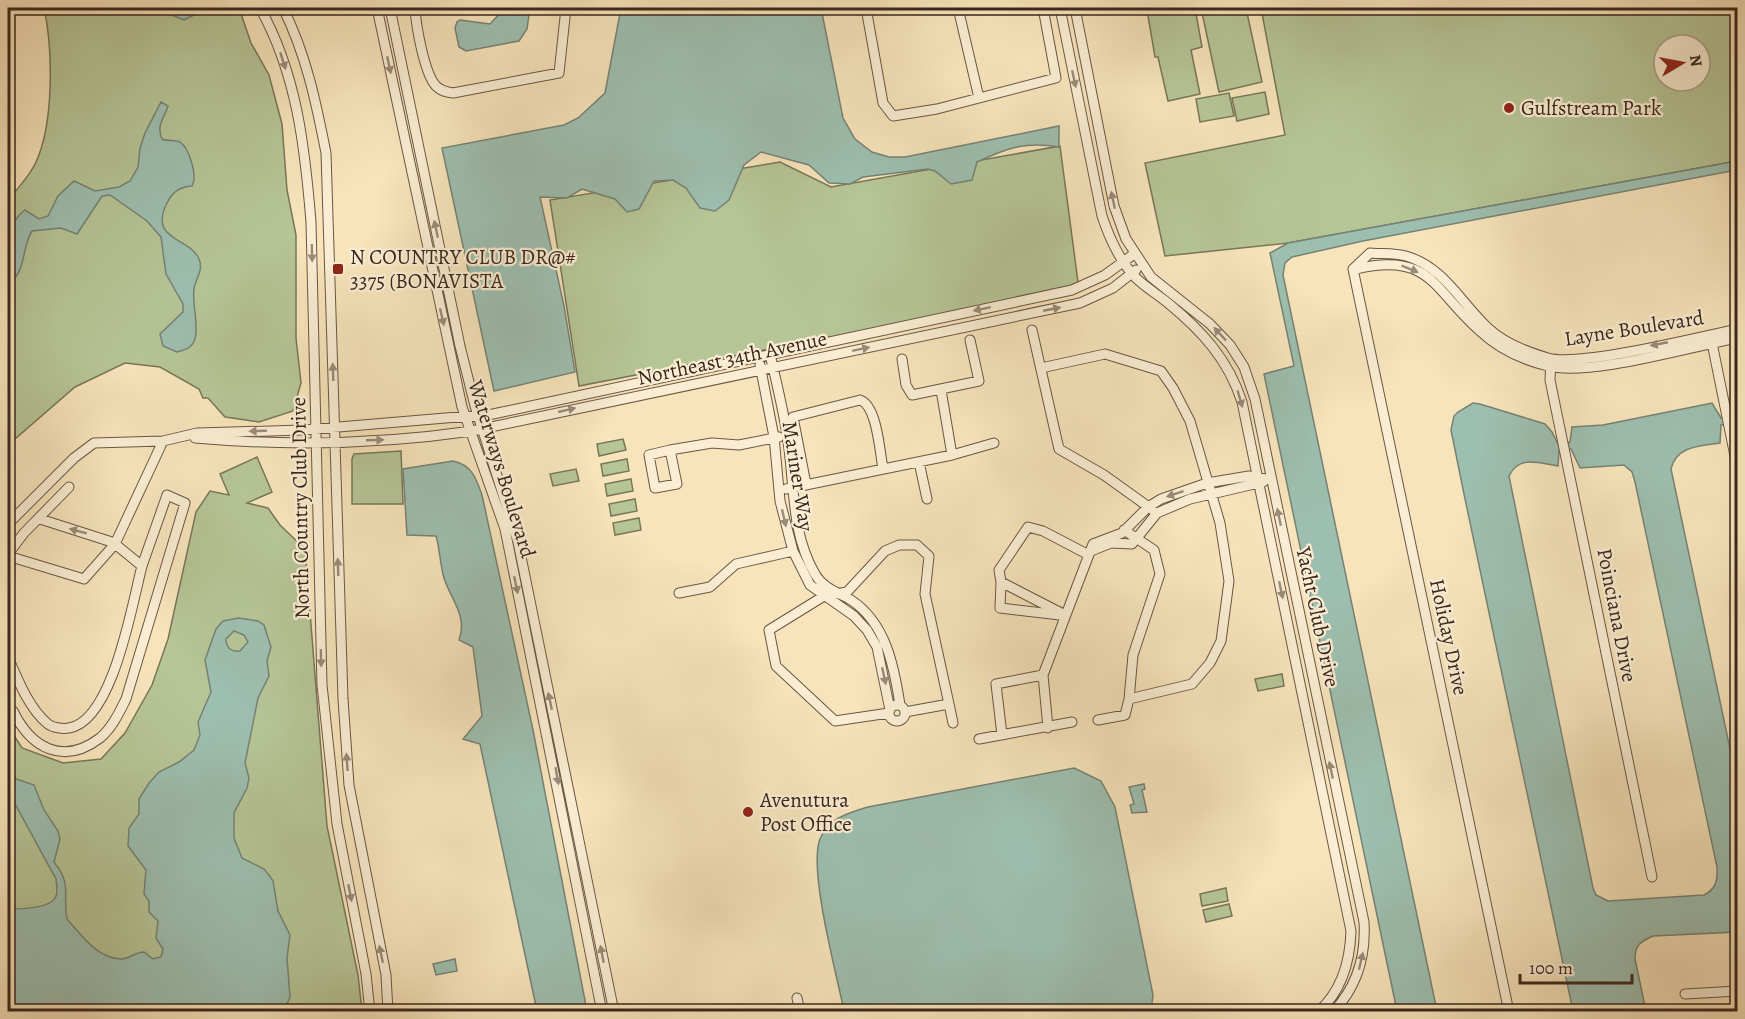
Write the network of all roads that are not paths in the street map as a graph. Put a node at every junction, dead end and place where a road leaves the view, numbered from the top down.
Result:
1 (260, 8) edge
2 (282, 8) edge
3 (376, 8) edge
4 (390, 8) edge
5 (415, 8) edge
6 (566, 8) edge
7 (866, 8) edge
8 (958, 8) edge
9 (1043, 8) edge
10 (1060, 8) edge
11 (1075, 8) edge
12 (979, 98) junction
13 (1134, 254) junction
14 (1123, 261) junction
15 (1141, 265) junction
16 (1353, 269) joint
17 (1134, 276) junction
18 (1737, 329) edge
19 (1032, 330) dead end
20 (1711, 338) junction
21 (1737, 338) edge
22 (970, 340) dead end
23 (770, 354) junction
24 (758, 356) junction
25 (902, 359) dead end
26 (1551, 363) junction
27 (773, 368) junction
28 (1041, 368) junction
29 (761, 370) junction
30 (940, 390) junction
31 (478, 416) junction
32 (467, 418) junction
33 (335, 426) junction
34 (316, 428) junction
35 (483, 429) junction
36 (472, 431) junction
37 (787, 436) junction
38 (178, 437) junction
39 (774, 437) junction
40 (163, 441) junction
41 (316, 441) junction
42 (335, 441) junction
43 (994, 443) dead end
44 (670, 450) dead end
45 (952, 455) junction
46 (919, 462) junction
47 (883, 469) junction
48 (1737, 471) edge
49 (1258, 479) junction
50 (1272, 480) junction
51 (1207, 483) junction
52 (806, 484) junction
53 (69, 488) dead end
54 (792, 488) junction
55 (779, 490) junction
56 (1210, 495) junction
57 (927, 499) dead end
58 (1148, 507) junction
59 (1157, 513) junction
60 (40, 519) junction
61 (8, 524) edge
62 (1123, 532) junction
63 (1135, 539) junction
64 (115, 543) junction
65 (793, 551) junction
66 (1087, 554) junction
67 (8, 555) edge
68 (142, 566) junction
69 (1001, 582) junction
70 (679, 593) dead end
71 (838, 594) junction
72 (824, 596) junction
73 (1065, 615) junction
74 (8, 657) edge
75 (1043, 675) junction
76 (1129, 699) junction
77 (949, 704) junction
78 (903, 708) junction
79 (13, 711) dead end
80 (889, 711) junction
81 (1098, 720) dead end
82 (1072, 722) dead end
83 (953, 723) dead end
84 (1048, 728) junction
85 (1002, 735) junction
86 (979, 739) dead end
87 (361, 855) junction
88 (344, 858) junction
89 (1652, 877) dead end
90 (386, 975) junction
91 (366, 978) junction
92 (1737, 991) edge
93 (1685, 994) dead end
94 (797, 998) dead end
95 (370, 1011) edge
96 (388, 1011) edge
97 (602, 1011) edge
98 (614, 1011) edge
99 (800, 1011) edge
100 (1318, 1011) edge
101 (1334, 1011) edge
102 (1509, 1011) edge

1 -> 34 street, North Country Club Drive
33 -> 2 street, North Country Club Drive
3 -> 32 street, Waterways Boulevard
31 -> 4 street, Waterways Boulevard
5 - 6 street
7 - 12 street
8 - 12 street
9 - 12 street
10 -> 14 street, Yacht Club Drive
13 -> 11 street, Yacht Club Drive
13 - 14 street, Northeast 34th Avenue
13 - 15 street, Yacht Club Drive
14 - 17 street, Yacht Club Drive
14 -> 23 street, Northeast 34th Avenue
15 - 17 street, Northeast 34th Avenue
50 -> 15 street, Yacht Club Drive
16 - 26 street, Layne Boulevard
16 - 102 street, Holiday Drive
27 -> 17 street, Northeast 34th Avenue
17 -> 49 street, Yacht Club Drive
18 - 20 street, Layne Boulevard
19 - 28 street
20 - 21 street, Layne Boulevard
20 - 26 street, Layne Boulevard
20 - 48 street
22 - 30 street
23 - 24 street, Northeast 34th Avenue
23 - 27 street, Mariner Way
24 - 29 street, Mariner Way
24 - 31 street, Northeast 34th Avenue
25 - 30 street
26 - 89 street, Poinciana Drive
27 - 29 street, Northeast 34th Avenue
27 - 37 street, Mariner Way
28 - 51 street
28 - 58 street
35 -> 29 street, Northeast 34th Avenue
29 - 39 street, Mariner Way
30 - 45 street
31 - 32 street, Northeast 34th Avenue
31 - 35 street, Waterways Boulevard
32 - 33 street, Northeast 34th Avenue
32 - 36 street, Waterways Boulevard
33 - 34 street, Northeast 34th Avenue
33 - 42 street, North Country Club Drive
34 -> 38 street, Northeast 34th Avenue
34 - 41 street, North Country Club Drive
35 - 36 street, Northeast 34th Avenue
98 -> 35 street, Waterways Boulevard
42 -> 36 street, Northeast 34th Avenue
36 -> 97 street, Waterways Boulevard
37 - 39 street
37 - 54 street, Mariner Way
38 - 40 street
38 - 41 street, Northeast 34th Avenue
39 - 44 street
39 - 55 street, Mariner Way
40 - 61 street
40 - 64 street
41 - 42 street, Northeast 34th Avenue
41 -> 88 street, North Country Club Drive
87 -> 42 street, North Country Club Drive
43 - 45 street
45 - 46 street
46 - 47 street
46 - 57 street
47 - 52 street
47 - 52 street
49 - 50 street
49 - 51 street
49 - 56 street
49 -> 100 street, Yacht Club Drive
101 -> 50 street, Yacht Club Drive
51 - 56 street
51 -> 58 street
52 - 54 street
53 - 60 street
54 - 55 street
54 - 71 street, Mariner Way
55 -> 65 street, Mariner Way
56 - 59 street
56 - 76 street
58 - 59 street
58 - 62 street
59 - 63 street
64 -> 60 street
60 - 67 street
62 - 63 street
62 - 66 street
63 - 66 street
63 - 76 street
64 - 67 street
64 - 68 street
65 - 70 street
65 - 72 street, Mariner Way
66 - 69 street
66 - 73 street
68 - 74 street
68 - 79 street
69 - 73 street
69 - 73 street
71 - 72 street
71 - 77 street
71 - 78 street, Mariner Way
72 -> 80 street, Mariner Way
72 - 80 street
73 - 75 street
75 - 84 street
75 - 85 street
76 - 81 street
77 - 78 street
77 - 83 street
78 - 80 street
78 - 80 street
82 - 84 street
84 - 85 street
85 - 86 street
87 - 88 street
90 -> 87 street, North Country Club Drive
88 -> 91 street, North Country Club Drive
90 - 91 street
90 - 96 street, North Country Club Drive
91 - 95 street, North Country Club Drive
92 - 93 street
94 - 99 street

